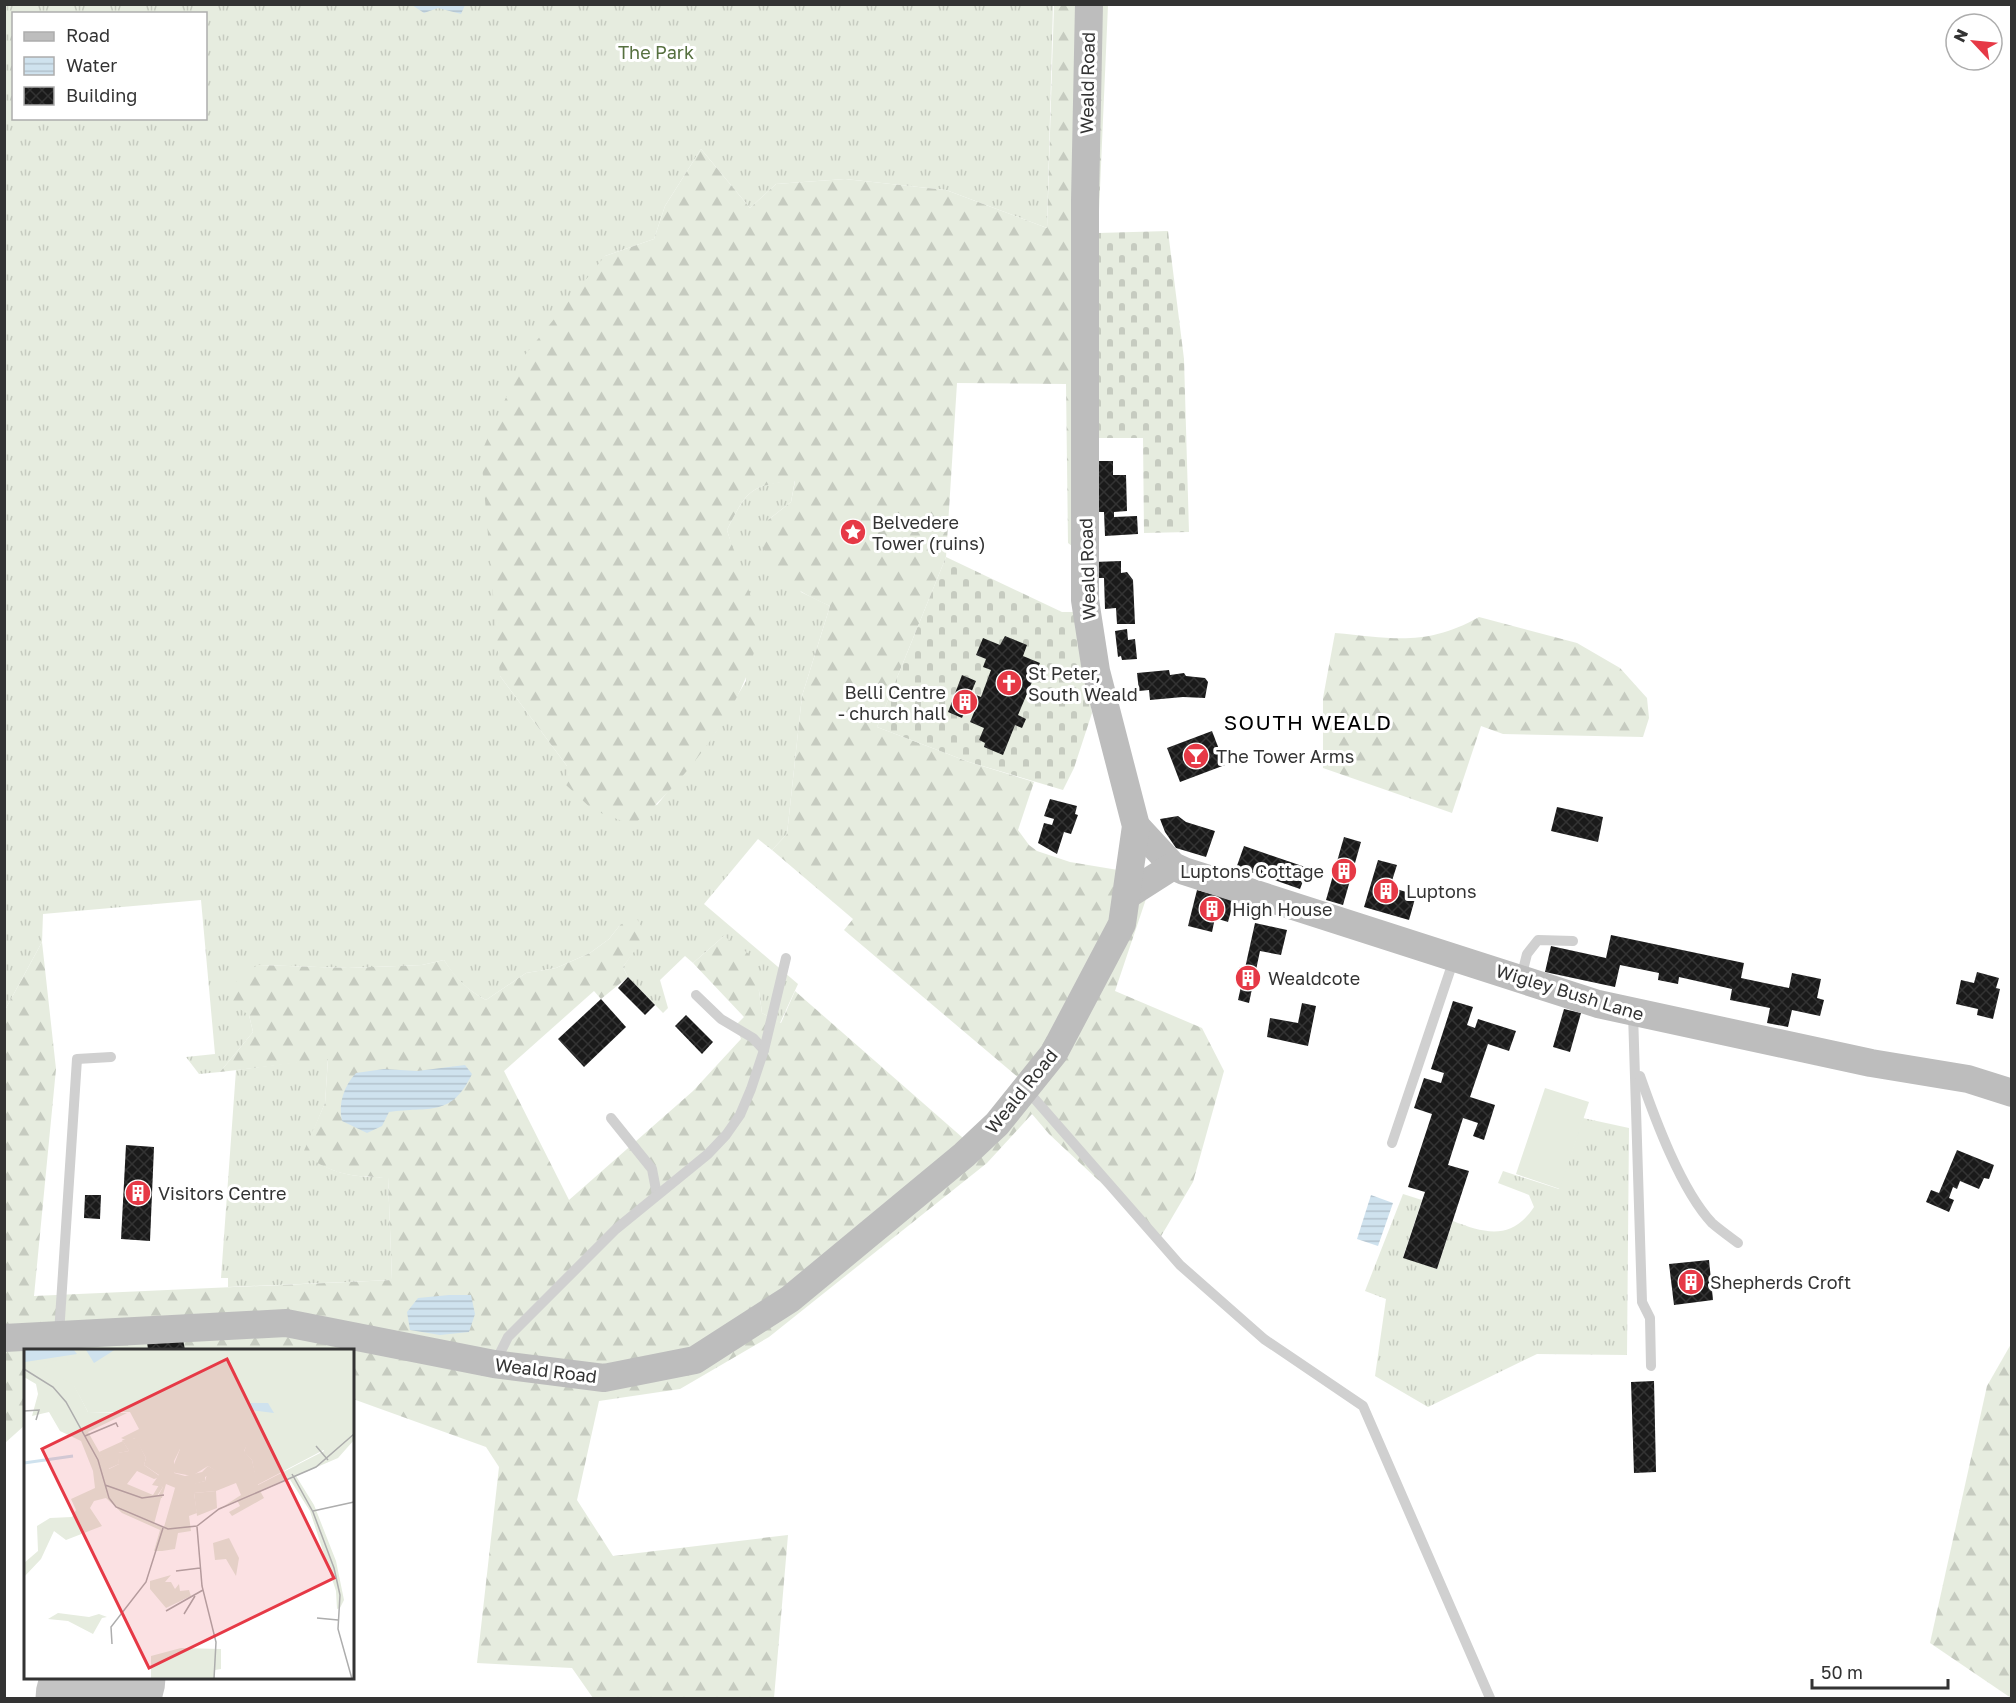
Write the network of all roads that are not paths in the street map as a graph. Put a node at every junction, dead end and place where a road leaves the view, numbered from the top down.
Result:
1 (1089, 4) edge
2 (1136, 826) junction
3 (1173, 866) junction
4 (1126, 896) junction
5 (1573, 941) dead end
6 (1455, 956) junction
7 (786, 958) dead end
8 (1521, 978) junction
9 (696, 995) dead end
10 (1633, 1013) junction
11 (764, 1050) junction
12 (111, 1057) dead end
13 (1637, 1067) junction
14 (1026, 1089) junction
15 (2012, 1093) edge
16 (611, 1118) dead end
17 (1392, 1143) dead end
18 (657, 1195) junction
19 (1738, 1243) dead end
20 (59, 1334) junction
21 (4, 1338) edge
22 (494, 1364) junction
23 (1651, 1366) dead end
24 (1490, 1698) edge

1 - 2 street, Weald Road
2 - 3 street, Wigley Bush Lane
2 - 4 street, Weald Road
3 - 4 street
3 - 6 street, Wigley Bush Lane
4 - 14 street, Weald Road
5 - 8 lane
6 - 8 street, Wigley Bush Lane
6 - 17 lane
7 - 11 lane
8 - 10 street, Wigley Bush Lane
9 - 11 lane
10 - 13 lane
10 - 15 street, Wigley Bush Lane
11 - 18 lane
12 - 20 lane
13 - 19 lane
13 - 23 lane
14 - 22 street, Weald Road
14 - 24 lane
16 - 18 lane
18 - 22 lane
20 - 21 street, Weald Road
20 - 22 street, Weald Road

